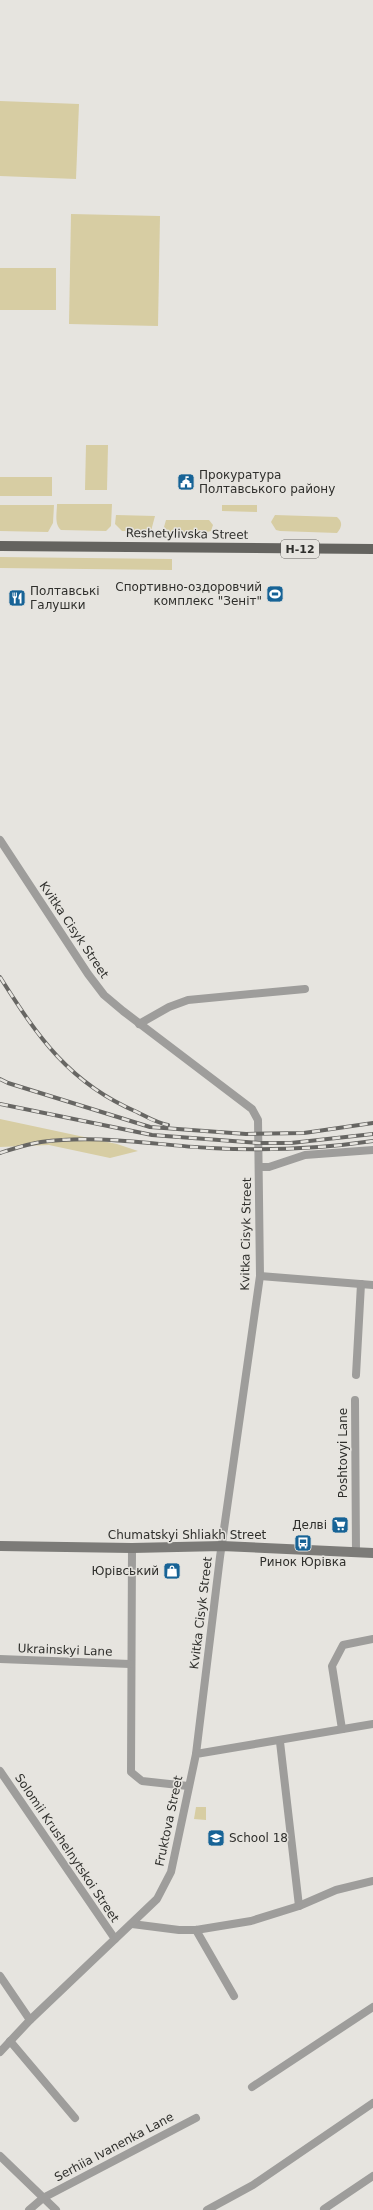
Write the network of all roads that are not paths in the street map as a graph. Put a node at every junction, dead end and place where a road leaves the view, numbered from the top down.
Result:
1 (0, 546) edge
2 (373, 549) edge
3 (0, 840) edge
4 (304, 989) dead end
5 (139, 1024) junction
6 (373, 1150) edge
7 (259, 1167) junction
8 (260, 1276) junction
9 (361, 1284) junction
10 (373, 1285) edge
11 (356, 1375) dead end
12 (355, 1400) dead end
13 (0, 1546) edge
14 (222, 1546) junction
15 (132, 1548) junction
16 (356, 1553) junction
17 (373, 1553) edge
18 (373, 1639) edge
19 (0, 1660) edge
20 (130, 1664) junction
21 (373, 1724) edge
22 (342, 1729) junction
23 (280, 1742) junction
24 (196, 1754) junction
25 (0, 1772) edge
26 (188, 1786) junction
27 (373, 1881) edge
28 (299, 1906) junction
29 (132, 1924) junction
30 (196, 1930) junction
31 (115, 1939) junction
32 (0, 1976) edge
33 (234, 1996) dead end
34 (373, 2007) edge
35 (30, 2020) junction
36 (10, 2041) junction
37 (0, 2052) edge
38 (252, 2087) dead end
39 (373, 2103) edge
40 (75, 2118) dead end
41 (196, 2118) dead end
42 (0, 2156) edge
43 (373, 2176) edge
44 (43, 2198) junction
45 (29, 2210) edge
46 (56, 2210) edge
47 (207, 2210) edge
48 (324, 2210) edge

1 - 2 main road, Reshetylivska Street / Н-12
3 - 5 street, Kvitka Cisyk Street
4 - 5 street
5 - 7 street, Kvitka Cisyk Street
6 - 7 street
7 - 8 street, Kvitka Cisyk Street
8 - 9 street
8 - 14 street, Kvitka Cisyk Street
9 - 10 street
9 - 11 street
12 - 16 street, Poshtovyi Lane
13 - 15 main road, Chumatskyi Shliakh Street
14 - 15 main road, Chumatskyi Shliakh Street
14 - 16 main road, Chumatskyi Shliakh Street
14 - 24 street, Kvitka Cisyk Street
15 - 20 street, Ukrainskyi Lane
16 - 17 main road, Chumatskyi Shliakh Street
18 - 22 street
19 - 20 street, Ukrainskyi Lane
20 - 26 street, Ukrainskyi Lane
21 - 22 street
22 - 23 street
23 - 24 street
23 - 28 street
24 - 26 street, Fruktova Street
25 - 31 street, Solomii Krushelnytskoi Street
26 - 29 street, Fruktova Street
27 - 28 street
28 - 30 street
29 - 30 street
29 - 31 street, Fruktova Street
30 - 33 street
31 - 35 street, Fruktova Street
32 - 35 street
34 - 38 street
35 - 36 street, Fruktova Street
36 - 37 street, Fruktova Street
36 - 40 street
39 - 47 street
41 - 44 street, Serhiia Ivanenka Lane
42 - 44 street
43 - 48 street
44 - 45 street, Serhiia Ivanenka Lane
44 - 46 street

